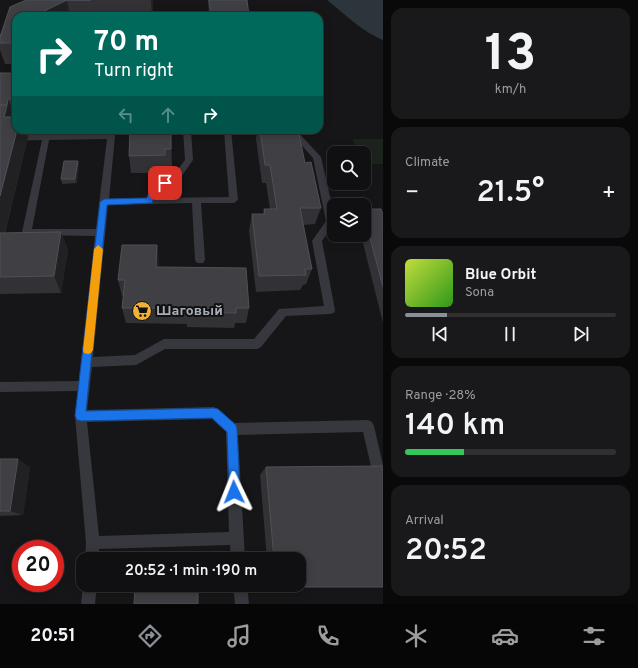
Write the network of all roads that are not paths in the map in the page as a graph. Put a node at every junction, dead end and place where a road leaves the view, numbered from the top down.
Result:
1 (187, 134) edge
2 (228, 134) edge
3 (296, 134) edge
4 (46, 137) junction
5 (0, 138) edge
6 (196, 200) junction
7 (150, 201) junction
8 (104, 204) junction
9 (100, 233) junction
10 (200, 260) dead end
11 (86, 362) junction
12 (84, 386) junction
13 (0, 388) edge
14 (81, 416) junction
15 (232, 429) junction
16 (383, 492) edge
17 (236, 538) junction
18 (93, 543) junction
19 (92, 552) edge
20 (237, 552) edge
21 (89, 592) edge
22 (241, 592) edge
23 (88, 604) edge
24 (242, 604) edge

1 - 7 lane
2 - 6 lane
3 - 11 lane
4 - 5 lane
4 - 8 lane
4 - 9 lane
6 - 7 lane
6 - 10 lane
7 - 8 lane
8 - 9 lane
9 - 11 lane
11 - 12 lane
12 - 13 lane
12 - 14 lane
14 - 15 lane
14 - 18 lane
15 - 16 lane
15 - 17 lane
17 - 18 lane
17 - 20 lane
18 - 19 lane
21 - 23 lane
22 - 24 lane

